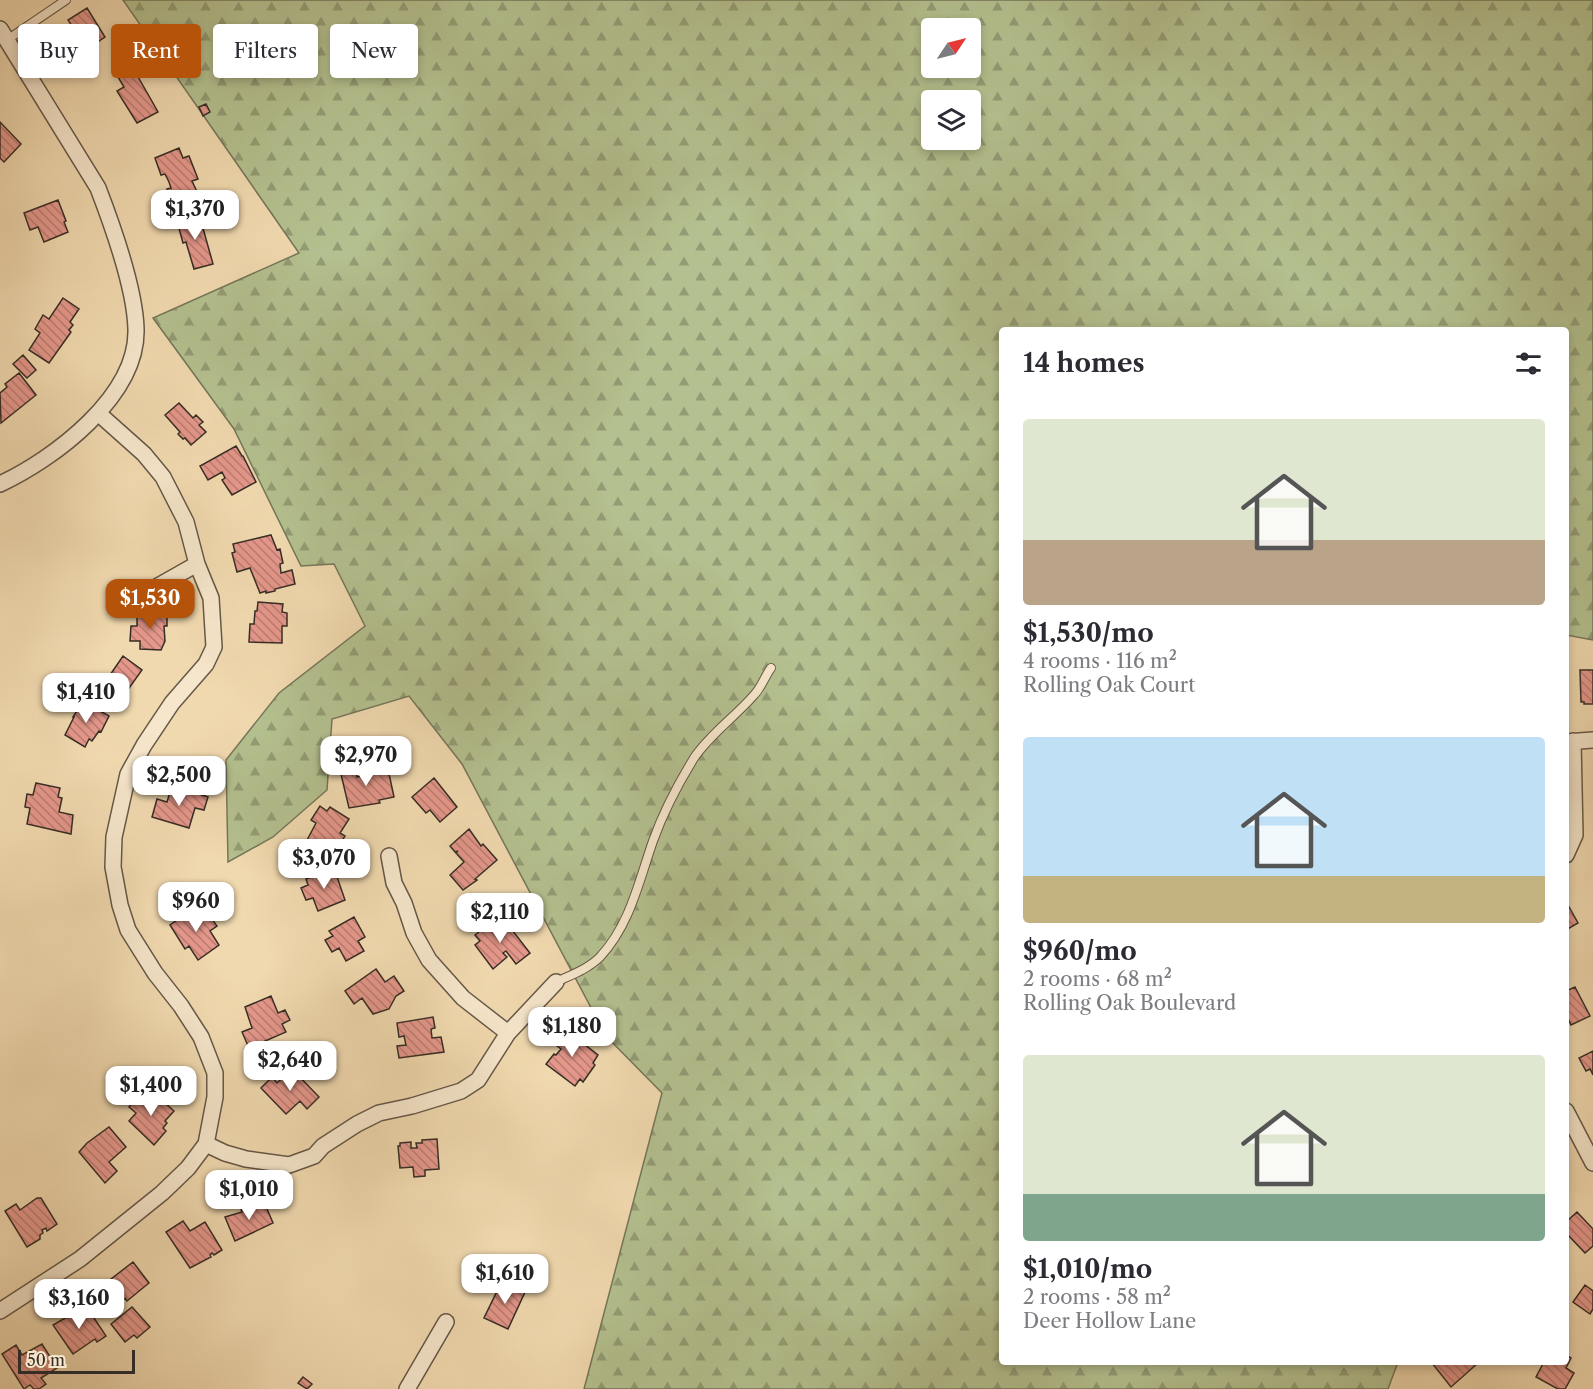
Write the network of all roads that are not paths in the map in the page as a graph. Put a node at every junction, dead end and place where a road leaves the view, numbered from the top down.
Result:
1 (66, 0) edge
2 (2, 39) edge
3 (98, 413) junction
4 (0, 484) edge
5 (197, 564) junction
6 (144, 594) dead end
7 (771, 668) dead end
8 (1593, 740) edge
9 (1569, 741) edge
10 (1569, 848) edge
11 (388, 856) dead end
12 (556, 982) joint
13 (508, 1033) junction
14 (1569, 1117) edge
15 (206, 1144) junction
16 (1593, 1163) edge
17 (0, 1311) edge
18 (446, 1322) dead end
19 (406, 1389) edge

1 - 2 lane
2 - 3 street
3 - 4 street
3 - 5 street
5 - 6 street
5 - 15 street
7 - 12 lane
8 - 9 street
9 - 10 street
11 - 13 street
12 - 13 street
13 - 15 street
14 - 16 street
15 - 17 street
18 - 19 street

